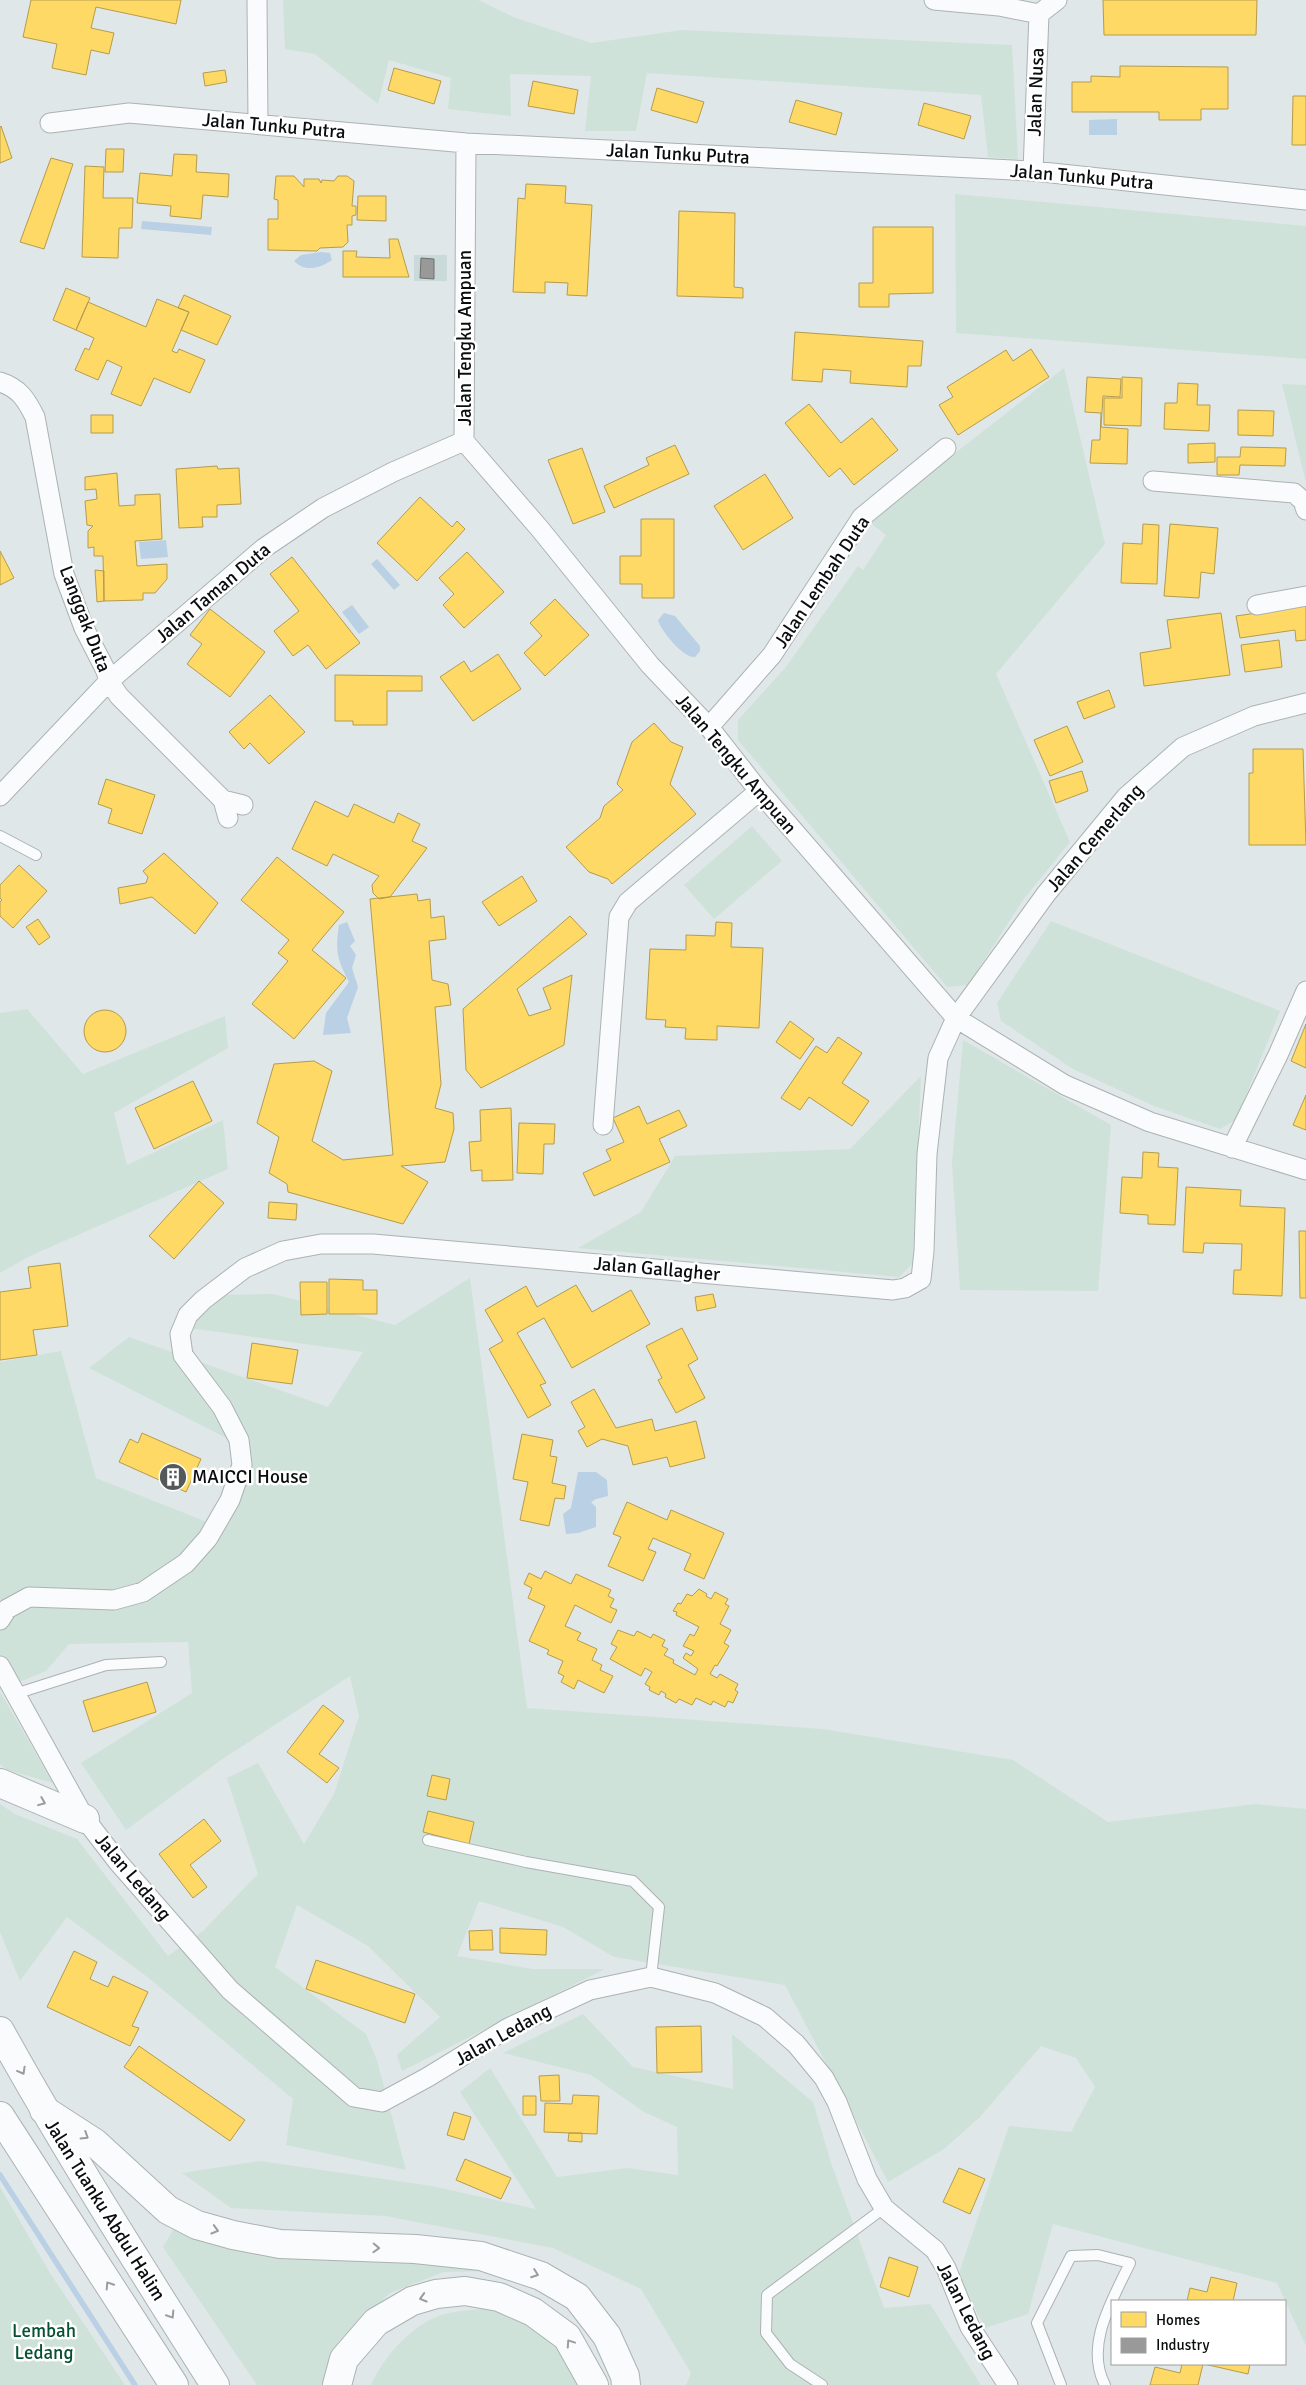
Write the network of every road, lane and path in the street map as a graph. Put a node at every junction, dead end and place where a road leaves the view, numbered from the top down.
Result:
1 (256, 0) edge
2 (934, 0) edge
3 (1057, 0) edge
4 (1040, 14) junction
5 (50, 123) dead end
6 (258, 124) junction
7 (466, 144) junction
8 (1033, 171) junction
9 (1306, 200) edge
10 (0, 382) edge
11 (464, 441) junction
12 (946, 448) dead end
13 (1153, 481) dead end
14 (1306, 510) edge
15 (1306, 596) edge
16 (1257, 604) dead end
17 (108, 681) junction
18 (1306, 703) edge
19 (709, 727) junction
20 (759, 791) junction
21 (0, 796) edge
22 (223, 800) junction
23 (243, 805) dead end
24 (228, 818) dead end
25 (0, 836) edge
26 (36, 855) dead end
27 (1306, 991) edge
28 (956, 1018) junction
29 (604, 1125) dead end
30 (1232, 1148) junction
31 (1306, 1170) edge
32 (0, 1620) edge
33 (161, 1662) dead end
34 (0, 1666) edge
35 (15, 1694) junction
36 (0, 1783) edge
37 (85, 1819) junction
38 (428, 1840) dead end
39 (651, 1977) junction
40 (0, 2031) edge
41 (44, 2110) junction
42 (3, 2127) edge
43 (884, 2208) junction
44 (1112, 2300) edge
45 (1111, 2303) edge
46 (174, 2385) edge
47 (215, 2385) edge
48 (337, 2385) edge
49 (594, 2385) edge
50 (626, 2385) edge
51 (822, 2385) edge
52 (1008, 2385) edge
53 (1061, 2385) edge
54 (1105, 2385) edge

1 - 6 street
2 - 4 street
3 - 4 street
4 - 8 street, Jalan Nusa
5 - 6 street, Jalan Tunku Putra
6 - 7 street, Jalan Tunku Putra
7 - 8 street, Jalan Tunku Putra
7 - 11 street, Jalan Tengku Ampuan
8 - 9 street, Jalan Tunku Putra
10 - 17 street, Langgak Duta
11 - 17 street, Jalan Taman Duta
11 - 19 street, Jalan Tengku Ampuan
12 - 19 street, Jalan Lembah Duta
13 - 14 street
15 - 16 street
17 - 21 street, Jalan Taman Duta
17 - 22 street, Langgak Duta
18 - 28 street, Jalan Cemerlang
19 - 20 street, Jalan Tengku Ampuan
20 - 28 street, Jalan Tengku Ampuan
20 - 29 street
22 - 23 street
22 - 24 street
25 - 26 lane
27 - 30 street
28 - 30 street, Jalan Tengku Ampuan
28 - 32 street, Jalan Gallagher
30 - 31 street, Jalan Tengku Ampuan
33 - 35 lane
34 - 35 street, Jalan Ledang
35 - 37 street, Jalan Ledang
36 -> 37 main road
37 - 39 street, Jalan Ledang
38 - 39 lane
39 - 43 street, Jalan Ledang
40 -> 41 main road, Jalan Tuanku Abdul Halim
41 -> 47 main road, Jalan Tuanku Abdul Halim
41 -> 50 main road
46 -> 42 main road, Jalan Tuanku Abdul Halim
43 - 51 lane
43 - 52 street, Jalan Ledang
44 - 53 lane
45 - 54 lane
49 -> 48 main road

